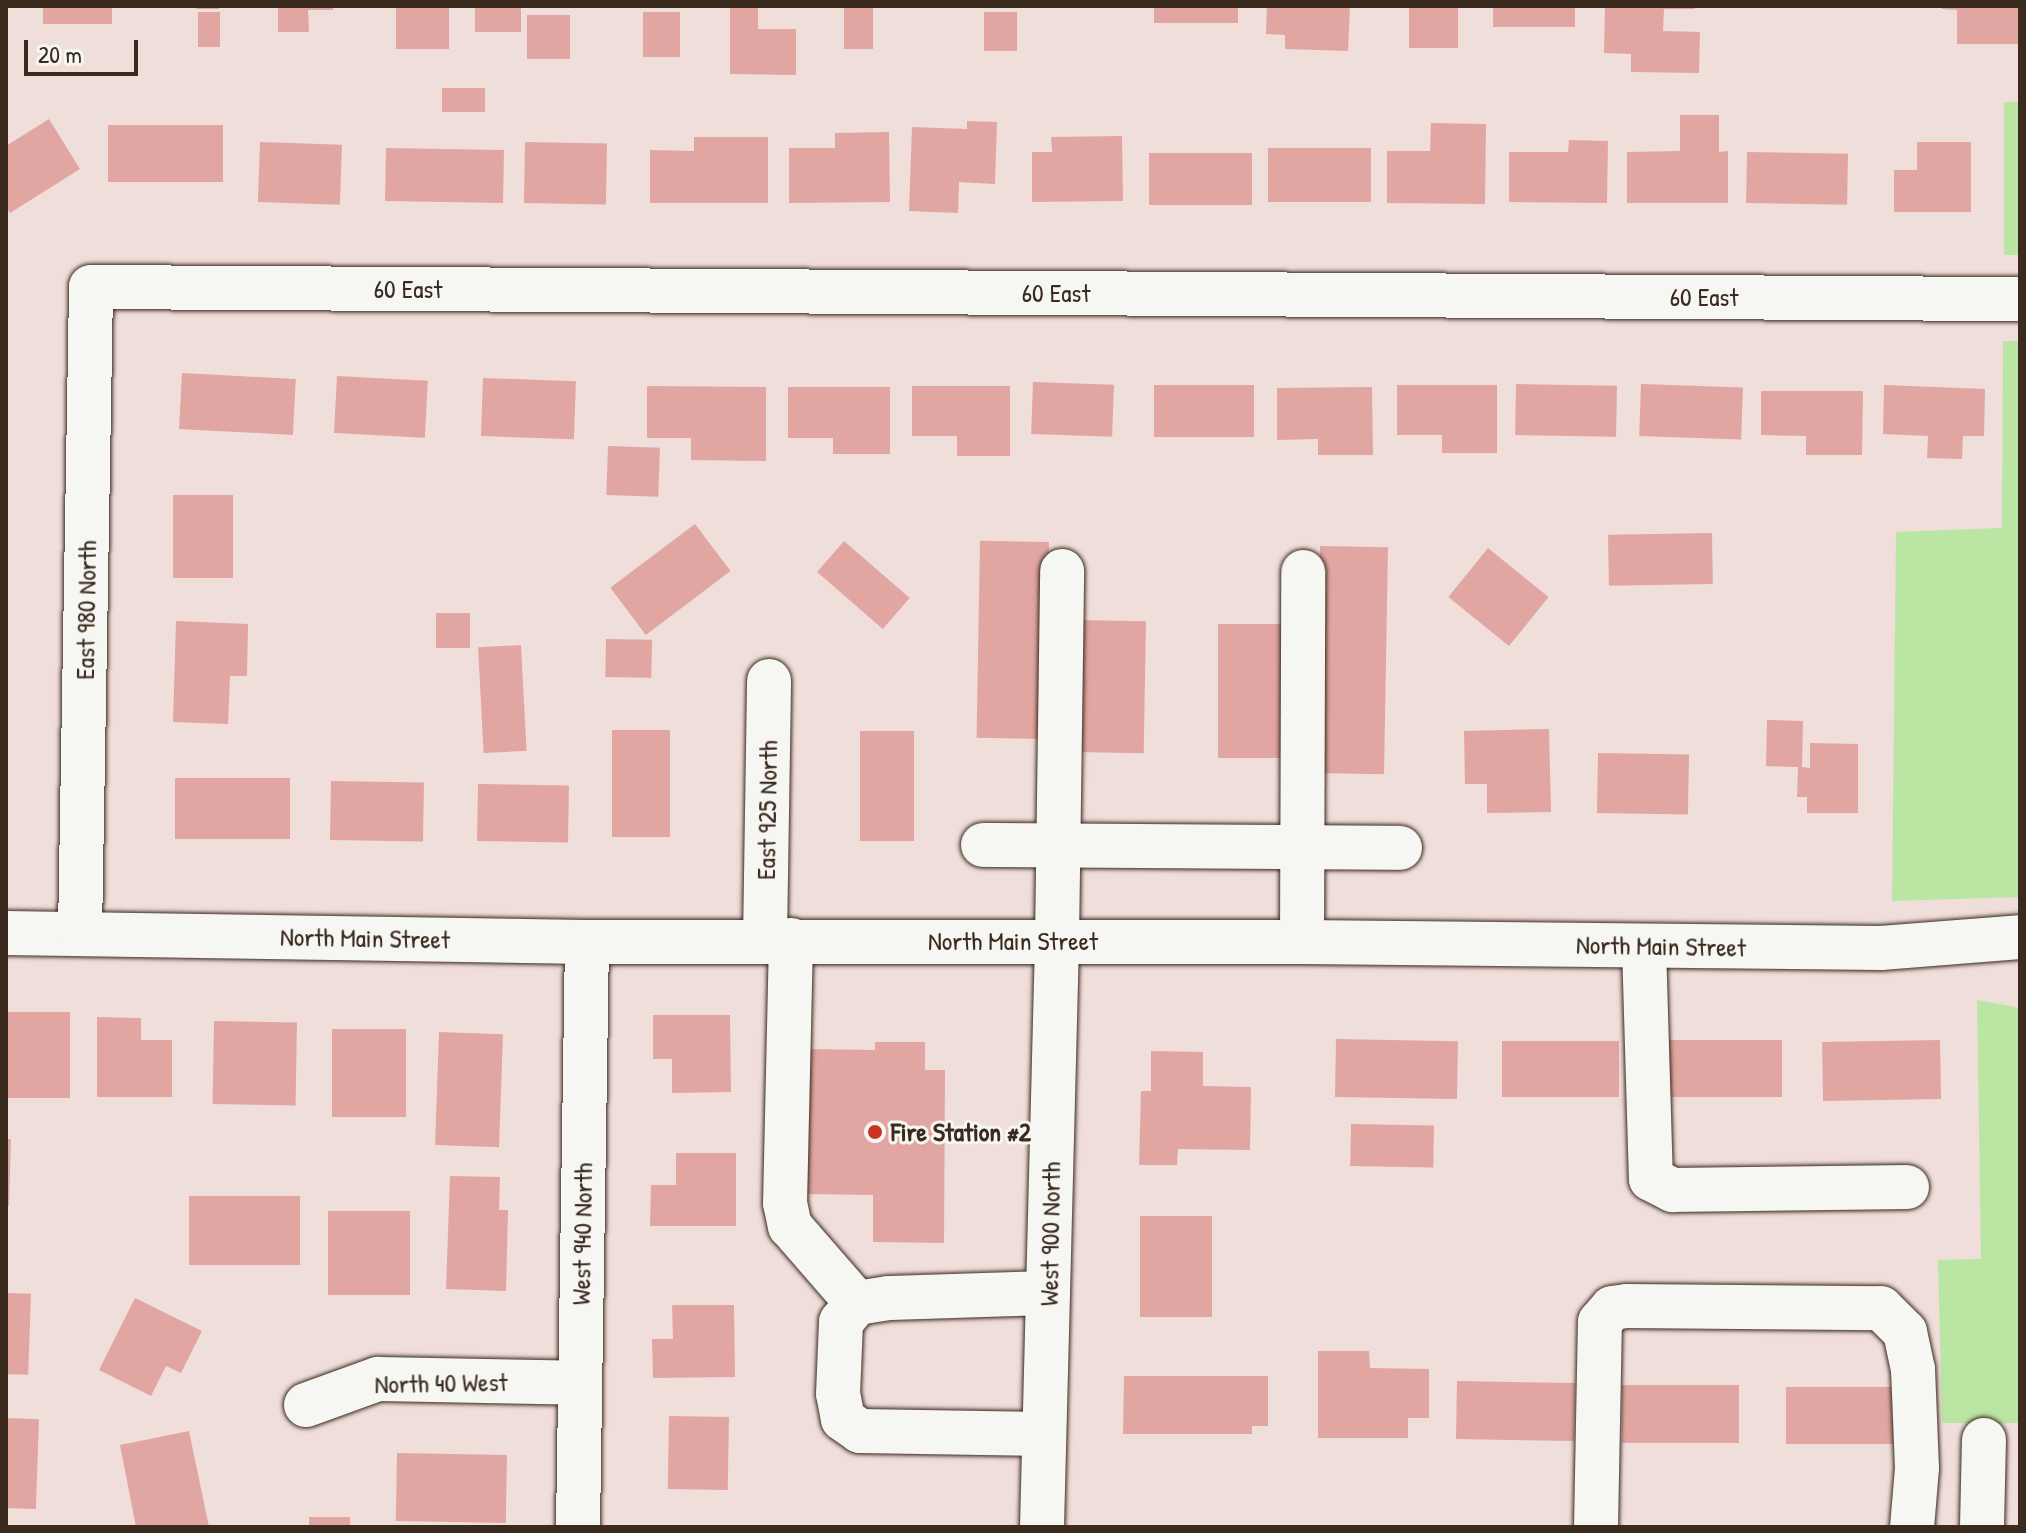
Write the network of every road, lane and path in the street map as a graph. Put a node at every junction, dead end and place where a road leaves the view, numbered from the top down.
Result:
1 (91, 287) joint
2 (2020, 299) edge
3 (1062, 571) dead end
4 (1303, 572) dead end
5 (769, 681) dead end
6 (983, 845) dead end
7 (1058, 845) junction
8 (1302, 847) junction
9 (1400, 848) dead end
10 (6, 933) edge
11 (80, 933) junction
12 (2020, 937) edge
13 (778, 940) junction
14 (587, 942) junction
15 (1057, 942) junction
16 (1302, 942) junction
17 (1644, 946) junction
18 (1907, 1187) dead end
19 (1048, 1293) junction
20 (857, 1303) junction
21 (579, 1383) junction
22 (306, 1405) dead end
23 (1044, 1434) junction
24 (1984, 1440) dead end
25 (578, 1527) edge
26 (1042, 1527) edge
27 (1596, 1527) edge
28 (1912, 1527) edge
29 (1982, 1527) edge

1 - 2 street, 60 East
1 - 11 street, East 980 North
3 - 7 street, West 900 North
4 - 8 street
5 - 13 street, East 925 North
6 - 7 street
7 - 8 street
7 - 15 street, West 900 North
8 - 9 street
8 - 16 street
10 - 11 street, North Main Street
11 - 14 street, North Main Street
12 - 17 street, North Main Street
13 - 14 street, North Main Street
13 - 15 street, North Main Street
13 - 20 street, East 925 North
14 - 21 street, West 940 North
15 - 16 street, North Main Street
15 - 19 street, West 900 North
16 - 17 street, North Main Street
17 - 18 street
19 - 20 street
19 - 23 street, West 900 North
20 - 23 street
21 - 22 street, North 40 West
21 - 25 street, West 940 North
23 - 26 street, West 900 North
24 - 29 street
27 - 28 street

